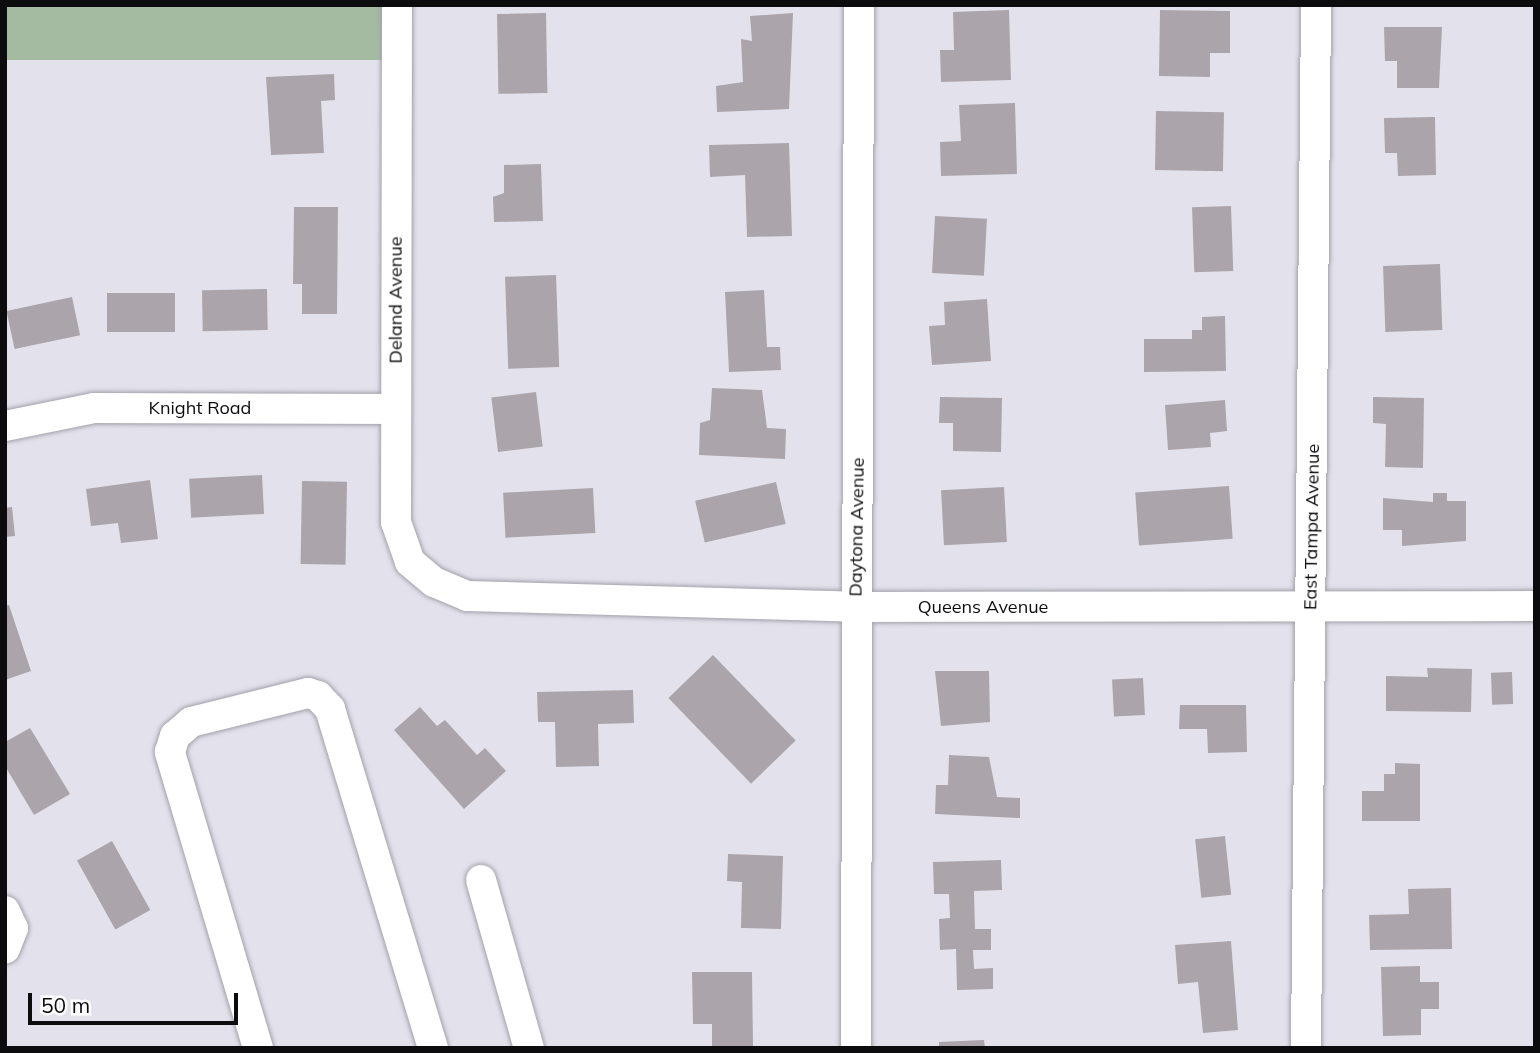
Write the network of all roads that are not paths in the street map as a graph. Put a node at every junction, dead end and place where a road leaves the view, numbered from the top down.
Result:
1 (397, 5) edge
2 (859, 5) edge
3 (1316, 5) edge
4 (396, 409) junction
5 (5, 426) edge
6 (434, 582) joint
7 (1535, 606) edge
8 (856, 607) junction
9 (1311, 607) junction
10 (481, 880) dead end
11 (5, 911) edge
12 (5, 949) edge
13 (258, 1048) edge
14 (433, 1048) edge
15 (529, 1048) edge
16 (856, 1048) edge
17 (1306, 1048) edge

1 - 4 street, Deland Avenue
2 - 8 street, Daytona Avenue
3 - 9 street, East Tampa Avenue
4 - 5 street, Knight Road
4 - 6 street, Deland Avenue
6 - 8 street, Queens Avenue
7 - 9 street, Queens Avenue
8 - 9 street, Queens Avenue
8 - 16 street, Daytona Avenue
9 - 17 street, East Tampa Avenue
10 - 15 street
11 - 12 street
13 - 14 street

